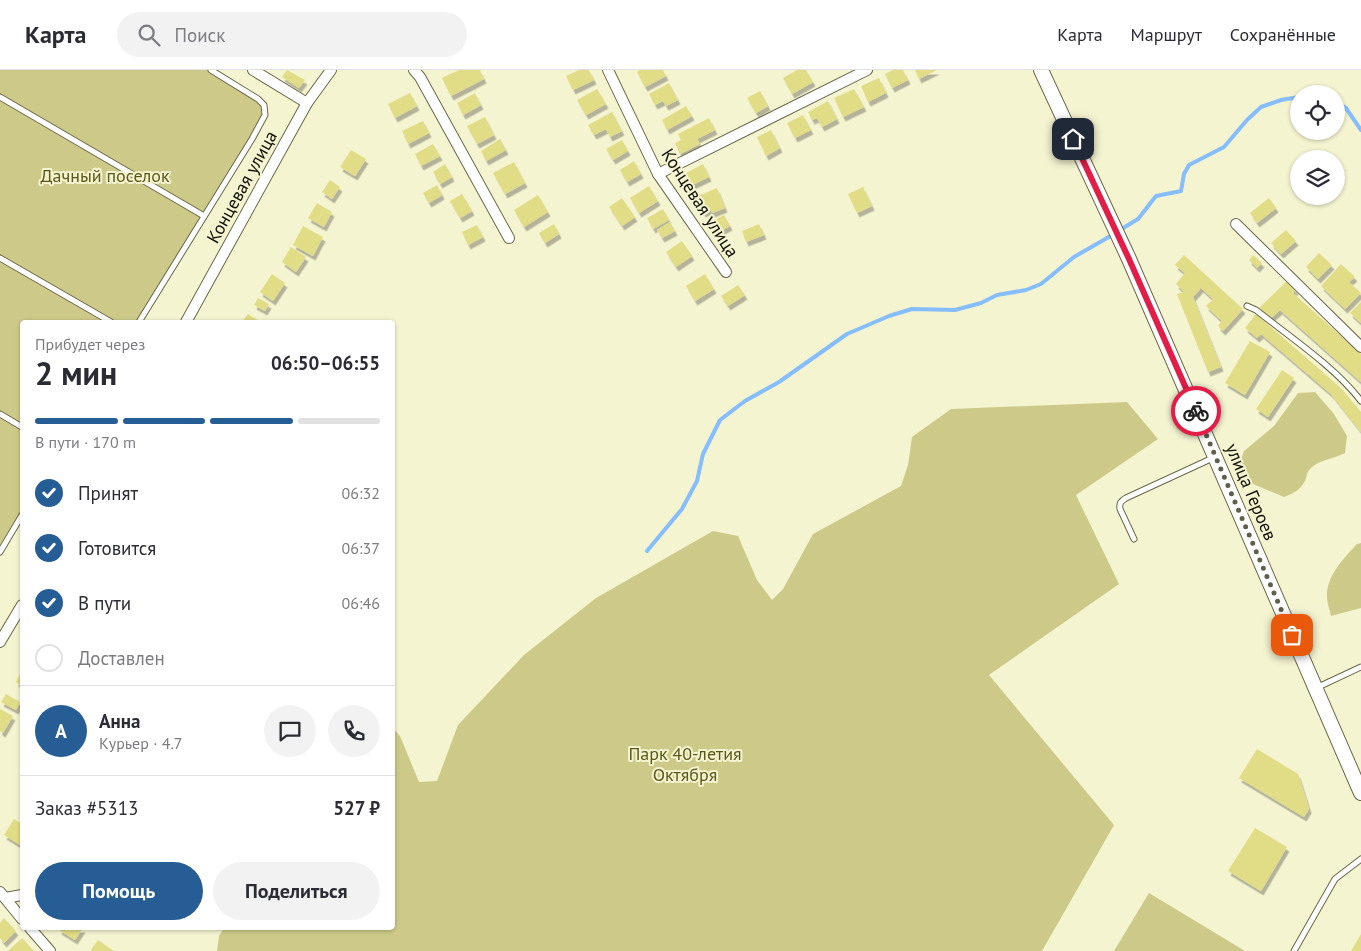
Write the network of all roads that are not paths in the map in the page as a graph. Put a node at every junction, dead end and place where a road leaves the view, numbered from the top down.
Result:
1 (211, 70) edge
2 (253, 70) edge
3 (331, 70) edge
4 (414, 70) edge
5 (608, 70) edge
6 (867, 70) edge
7 (1041, 70) edge
8 (0, 97) edge
9 (307, 103) junction
10 (658, 174) junction
11 (204, 216) junction
12 (1236, 224) dead end
13 (509, 238) dead end
14 (0, 258) edge
15 (726, 272) dead end
16 (1247, 306) dead end
17 (107, 320) edge
18 (140, 320) edge
19 (187, 320) edge
20 (1361, 346) edge
21 (1361, 401) edge
22 (0, 414) edge
23 (20, 426) edge
24 (1215, 457) junction
25 (20, 518) edge
26 (1134, 538) dead end
27 (0, 552) edge
28 (20, 608) edge
29 (0, 642) edge
30 (1361, 667) edge
31 (1316, 688) junction
32 (1361, 793) edge
33 (1361, 859) edge
34 (3, 895) edge
35 (20, 895) edge
36 (20, 916) edge
37 (32, 930) edge
38 (50, 951) edge
39 (1294, 951) edge

1 - 11 lane
2 - 9 street
3 - 9 street, Концевая улица
4 - 13 street
5 - 10 street, Концевая улица
6 - 10 street
7 - 24 street, улица Героев
8 - 11 lane
9 - 19 street, Концевая улица
10 - 15 street, Концевая улица
11 - 18 lane
12 - 20 street
14 - 17 lane
16 - 21 lane
22 - 23 lane
24 - 26 lane
24 - 31 street, улица Героев
25 - 27 lane
28 - 29 street
30 - 31 lane
31 - 32 street, улица Героев
33 - 39 lane
34 - 35 street
34 - 36 street
37 - 38 street

